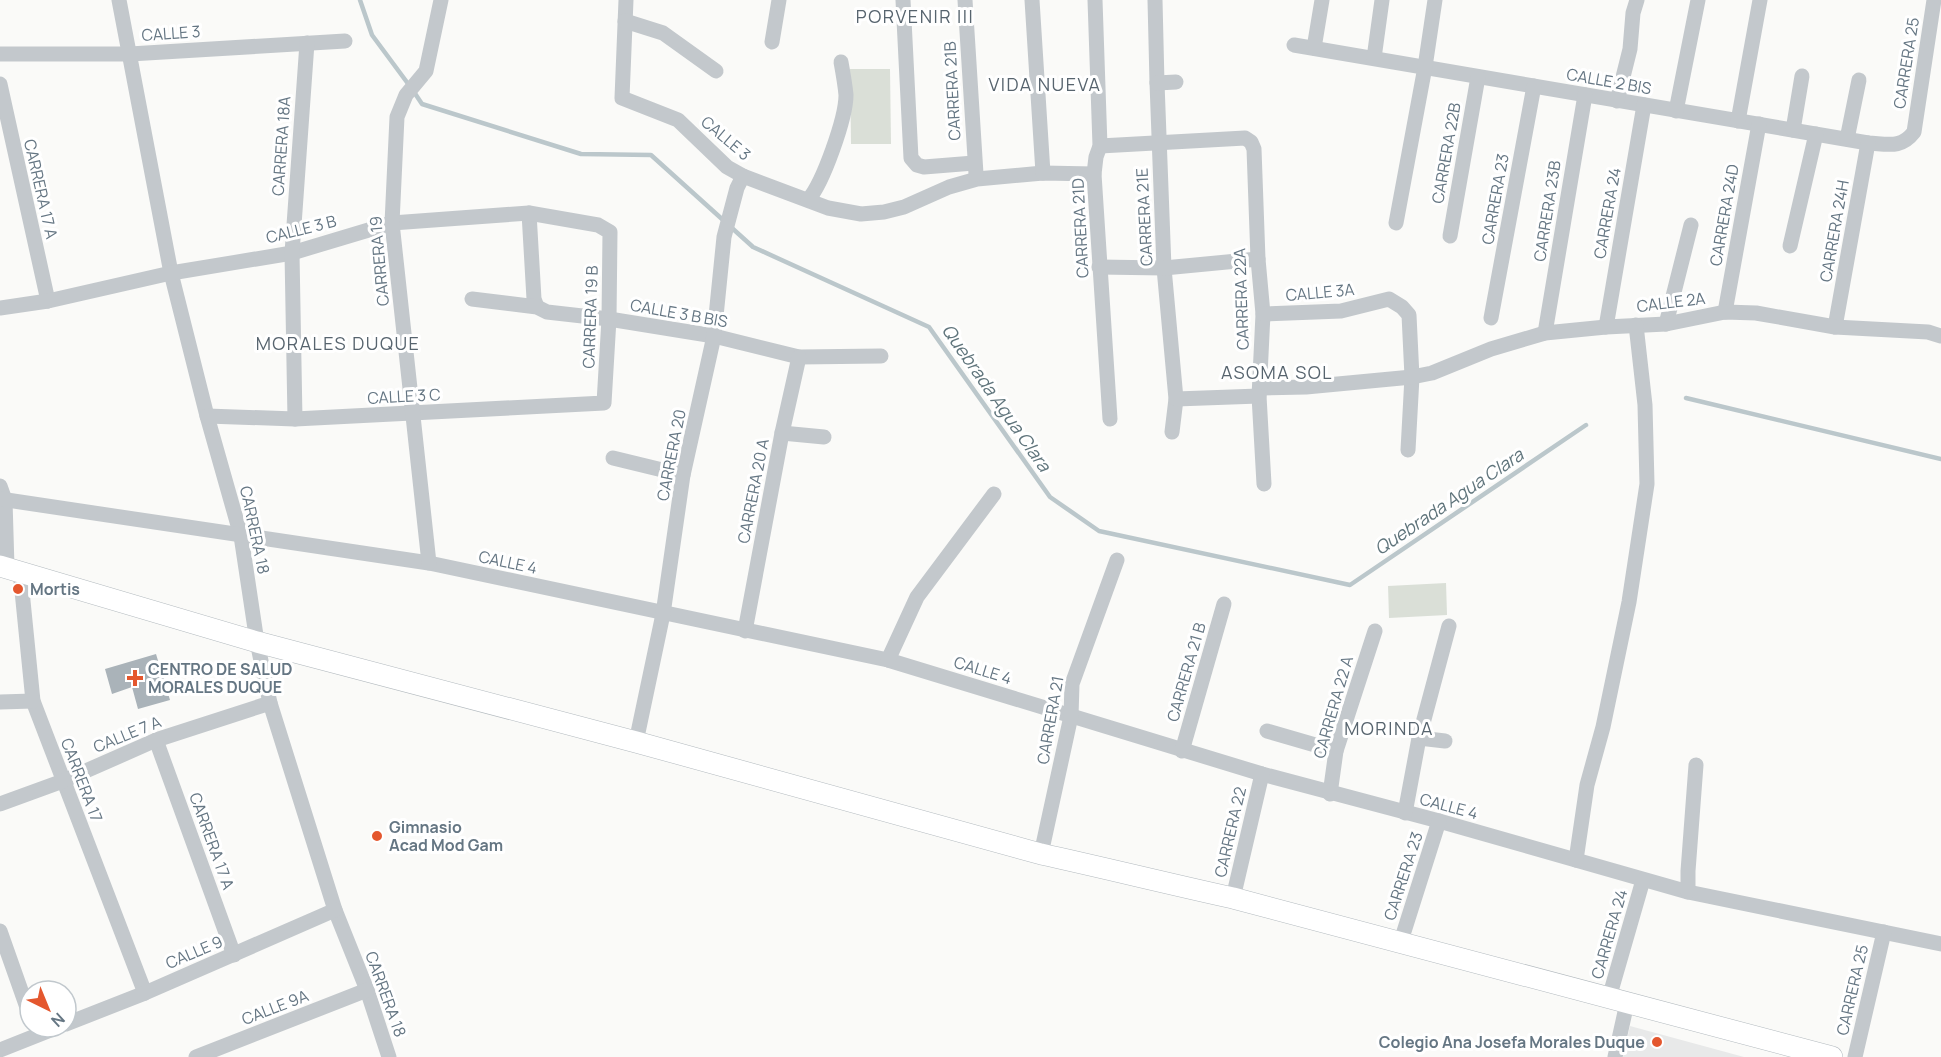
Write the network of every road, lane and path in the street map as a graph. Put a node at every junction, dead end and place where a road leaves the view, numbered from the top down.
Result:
1 (119, 0) edge
2 (441, 0) edge
3 (626, 0) edge
4 (779, 0) edge
5 (903, 0) edge
6 (964, 0) edge
7 (1032, 0) edge
8 (1095, 0) edge
9 (1155, 0) edge
10 (1322, 0) edge
11 (1382, 0) edge
12 (1436, 0) edge
13 (1637, 0) edge
14 (1698, 0) edge
15 (1760, 0) edge
16 (1934, 0) edge
17 (625, 21) junction
18 (345, 41) dead end
19 (772, 42) dead end
20 (307, 43) junction
21 (1294, 45) dead end
22 (1314, 48) junction
23 (0, 54) edge
24 (130, 54) junction
25 (1374, 58) junction
26 (841, 62) dead end
27 (1425, 68) junction
28 (716, 71) dead end
29 (1802, 76) dead end
30 (1478, 77) junction
31 (1858, 80) dead end
32 (1176, 82) dead end
33 (1156, 83) junction
34 (0, 84) edge
35 (1534, 86) junction
36 (1585, 95) junction
37 (1617, 101) junction
38 (1644, 105) junction
39 (1676, 111) junction
40 (1738, 121) junction
41 (1760, 124) junction
42 (1792, 130) junction
43 (1914, 132) joint
44 (1816, 134) junction
45 (1847, 139) junction
46 (6, 140) edge
47 (1159, 143) junction
48 (1868, 143) junction
49 (1100, 146) junction
50 (974, 163) junction
51 (1043, 174) junction
52 (1094, 174) junction
53 (977, 179) junction
54 (740, 182) junction
55 (808, 200) junction
56 (529, 213) junction
57 (392, 223) junction
58 (1396, 223) dead end
59 (1691, 225) dead end
60 (610, 232) joint
61 (1450, 236) dead end
62 (1790, 246) dead end
63 (292, 253) junction
64 (1258, 259) junction
65 (1099, 267) junction
66 (1164, 268) junction
67 (171, 273) junction
68 (472, 299) dead end
69 (48, 301) junction
70 (537, 307) junction
71 (0, 308) edge
72 (1725, 312) junction
73 (1263, 314) junction
74 (1491, 318) dead end
75 (609, 319) junction
76 (1666, 324) junction
77 (1636, 325) junction
78 (1606, 327) junction
79 (1835, 327) junction
80 (1545, 333) junction
81 (714, 336) junction
82 (1941, 336) edge
83 (881, 356) dead end
84 (799, 357) junction
85 (1412, 378) junction
86 (1259, 392) junction
87 (1176, 399) junction
88 (604, 403) joint
89 (412, 414) junction
90 (207, 416) junction
91 (1110, 419) dead end
92 (295, 420) junction
93 (1172, 432) dead end
94 (782, 433) junction
95 (824, 437) dead end
96 (1408, 450) dead end
97 (613, 458) dead end
98 (683, 475) junction
99 (1264, 484) dead end
100 (994, 494) dead end
101 (2, 495) edge
102 (241, 536) junction
103 (1117, 560) dead end
104 (429, 563) junction
105 (9, 568) edge
106 (1224, 604) dead end
107 (663, 614) junction
108 (1449, 626) dead end
109 (745, 631) junction
110 (1375, 631) dead end
111 (257, 642) junction
112 (888, 660) junction
113 (33, 701) junction
114 (0, 702) edge
115 (270, 703) junction
116 (1071, 716) junction
117 (1267, 731) dead end
118 (1419, 738) junction
119 (156, 740) junction
120 (636, 741) junction
121 (1445, 741) dead end
122 (1182, 751) junction
123 (1336, 751) junction
124 (1696, 765) dead end
125 (1262, 774) junction
126 (63, 781) junction
127 (1330, 794) junction
128 (0, 804) edge
129 (1405, 813) junction
130 (1439, 821) junction
131 (1041, 854) junction
132 (1576, 860) junction
133 (1643, 880) junction
134 (1688, 892) junction
135 (1233, 898) junction
136 (335, 910) junction
137 (0, 931) edge
138 (1884, 932) junction
139 (1401, 941) junction
140 (1941, 944) edge
141 (234, 955) junction
142 (18, 982) edge
143 (367, 990) junction
144 (145, 993) junction
145 (1618, 1000) junction
146 (78, 1019) edge
147 (20, 1039) edge
148 (0, 1050) edge
149 (196, 1057) edge
150 (389, 1057) edge
151 (1615, 1057) edge
152 (1832, 1057) edge
153 (1855, 1057) edge

1 - 24 street, CARRERA 18
2 - 57 street, CARRERA 19
3 - 17 street
4 - 19 street
5 - 50 street
6 - 50 street, CARRERA 21B
7 - 51 street
8 - 49 street, CARRERA 21D
9 - 33 street, CARRERA 21E
10 - 22 street
11 - 25 street
12 - 27 street
13 - 37 street
14 - 39 street
15 - 40 street
16 - 43 street, CARRERA 25
17 - 28 street
17 - 54 street, CALLE 3
18 - 20 street, CALLE 3
20 - 24 street, CALLE 3
20 - 63 street, CARRERA 18A
21 - 22 street, CALLE 2 BIS
22 - 25 street, CALLE 2 BIS
23 - 24 street, CALLE 3
24 - 67 street, CARRERA 18
25 - 27 street, CALLE 2 BIS
26 - 55 street
27 - 30 street, CALLE 2 BIS
27 - 58 street
29 - 42 street
30 - 35 street, CALLE 2 BIS
30 - 61 street, CARRERA 22B
31 - 45 street
32 - 33 street
33 - 47 street, CARRERA 21E
34 - 46 street, CARRERA 17 A
35 - 36 street, CALLE 2 BIS
35 - 74 street, CARRERA 23
36 - 37 street, CALLE 2 BIS
36 - 80 street, CARRERA 23B
37 - 38 street, CALLE 2 BIS
38 - 39 street, CALLE 2 BIS
38 - 78 street, CARRERA 24
39 - 40 street, CALLE 2 BIS
40 - 41 street, CALLE 2 BIS
41 - 42 street, CALLE 2 BIS
41 - 72 street, CARRERA 24D
42 - 44 street, CALLE 2 BIS
43 - 48 street, CALLE 2 BIS
44 - 45 street, CALLE 2 BIS
44 - 62 street
45 - 48 street, CALLE 2 BIS
46 - 69 street, CARRERA 17 A
47 - 49 street
47 - 64 street, CARRERA 22A
47 - 66 street, CARRERA 21E
48 - 79 street, CARRERA 24H
49 - 52 street, CARRERA 21D
50 - 53 street, CARRERA 21B
51 - 52 street, CALLE 3
51 - 53 street, CALLE 3
52 - 65 street, CARRERA 21D
53 - 55 street, CALLE 3
54 - 55 street, CALLE 3
54 - 81 street, CARRERA 20
56 - 57 street, CALLE 3 B
56 - 60 street, CALLE 3 B
56 - 70 street
57 - 63 street, CALLE 3 B
57 - 89 street, CARRERA 19
59 - 76 street
60 - 75 street, CARRERA 19 B
63 - 67 street, CALLE 3 B
63 - 92 street, CARRERA 18A
64 - 66 street
64 - 73 street, CARRERA 22A
65 - 66 street
65 - 91 street, CARRERA 21D
66 - 87 street, CARRERA 21E
67 - 69 street, CALLE 3 B
67 - 90 street, CARRERA 18
68 - 70 street, CALLE 3 B BIS
69 - 71 street, CALLE 3 B
70 - 75 street, CALLE 3 B BIS
72 - 76 street, CALLE 2A
72 - 79 street, CALLE 2A
73 - 85 street, CALLE 3A
73 - 86 street, CARRERA 22A
75 - 81 street, CALLE 3 B BIS
75 - 88 street, CARRERA 19 B
76 - 77 street, CALLE 2A
77 - 78 street, CALLE 2A
77 - 132 street
78 - 80 street, CALLE 2A
79 - 82 street, CALLE 2A
80 - 85 street, CALLE 2A
81 - 84 street, CALLE 3 B BIS
81 - 98 street, CARRERA 20
83 - 84 street, CALLE 3 B BIS
84 - 94 street, CARRERA 20 A
85 - 86 street, CALLE 2A
85 - 96 street
86 - 87 street, CALLE 2A
86 - 99 street, CARRERA 22A
87 - 93 street, CARRERA 21E
88 - 89 street, CALLE 3 C
89 - 92 street, CALLE 3 C
89 - 104 street, CARRERA 19
90 - 92 street, CALLE 3 C
90 - 102 street, CARRERA 18
94 - 95 street
94 - 109 street, CARRERA 20 A
97 - 98 street
98 - 107 street, CARRERA 20
100 - 112 street
101 - 102 street, CALLE 4
101 - 105 street, CARRERA 17
102 - 104 street, CALLE 4
102 - 111 street, CARRERA 18
103 - 116 street, CARRERA 21
104 - 107 street, CALLE 4
105 - 111 street
105 - 113 street, CARRERA 17
106 - 122 street, CARRERA 21 B
107 - 109 street, CALLE 4
107 - 120 street, CARRERA 20
108 - 118 street
109 - 112 street, CALLE 4
110 - 123 street, CARRERA 22 A
111 - 115 street, CARRERA 18
111 - 120 street
112 - 116 street, CALLE 4
113 - 114 street
113 - 126 street, CARRERA 17
115 - 119 street, CALLE 7 A
115 - 136 street, CARRERA 18
116 - 122 street, CALLE 4
116 - 131 street, CARRERA 21
117 - 123 street
118 - 121 street
118 - 129 street
119 - 126 street, CALLE 7 A
119 - 141 street, CARRERA 17 A
120 - 131 street
122 - 125 street, CALLE 4
123 - 127 street, CARRERA 22 A
124 - 134 street
125 - 127 street, CALLE 4
125 - 135 street, CARRERA 22
126 - 128 street, CALLE 7 A
126 - 144 street, CARRERA 17
127 - 129 street, CALLE 4
129 - 130 street, CALLE 4
130 - 132 street, CALLE 4
130 - 139 street, CARRERA 23
131 - 135 street
132 - 133 street, CALLE 4
133 - 134 street, CALLE 4
133 - 145 street, CARRERA 24
134 - 138 street, CALLE 4
135 - 139 street
136 - 141 street, CALLE 9
136 - 143 street, CARRERA 18
137 - 142 street
138 - 140 street, CALLE 4
138 - 153 street, CARRERA 25
139 - 145 street
141 - 144 street, CALLE 9
143 - 149 street, CALLE 9A
143 - 150 street, CARRERA 18
144 - 146 street, CALLE 9
145 - 151 street, CARRERA 24
145 - 152 street
147 - 148 street

